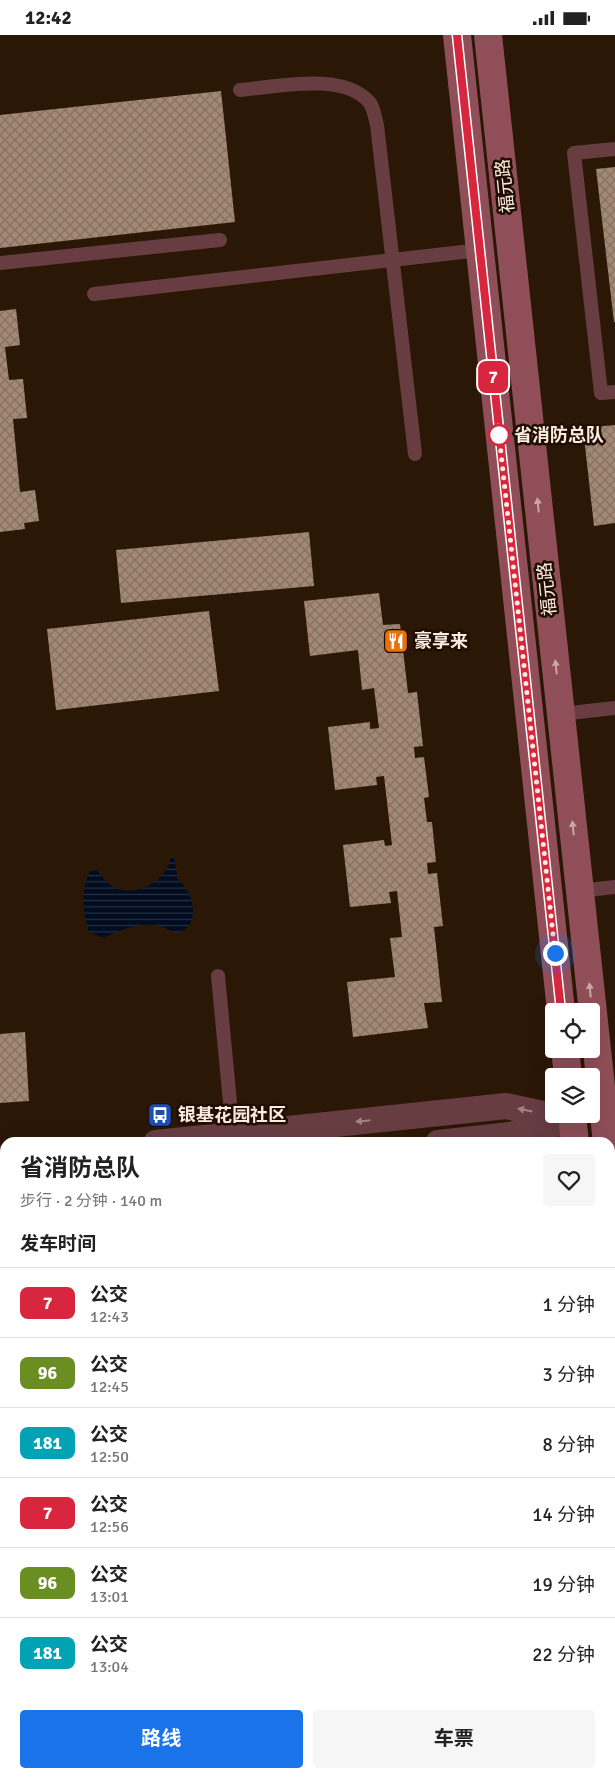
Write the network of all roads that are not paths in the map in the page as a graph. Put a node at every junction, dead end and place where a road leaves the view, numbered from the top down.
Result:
1 (457, 35) edge
2 (488, 35) edge
3 (240, 89) dead end
4 (615, 149) edge
5 (220, 240) dead end
6 (480, 250) junction
7 (393, 259) junction
8 (0, 263) edge
9 (94, 294) dead end
10 (615, 392) edge
11 (415, 454) dead end
12 (615, 708) edge
13 (561, 713) junction
14 (615, 887) edge
15 (580, 891) junction
16 (218, 976) dead end
17 (560, 1003) edge
18 (573, 1125) edge
19 (609, 1130) edge
20 (233, 1135) junction
21 (214, 1137) edge
22 (492, 1137) edge

1 - 6 main road, 福元路
13 -> 2 main road, 福元路
3 - 7 lane
4 - 10 lane
5 - 8 lane
6 - 7 lane
6 - 17 main road, 福元路
7 - 9 lane
7 - 11 lane
12 - 13 lane
15 -> 13 main road, 福元路
14 - 15 lane
19 -> 15 main road, 福元路
16 - 20 lane
18 -> 20 street
18 - 22 street
20 - 21 street

